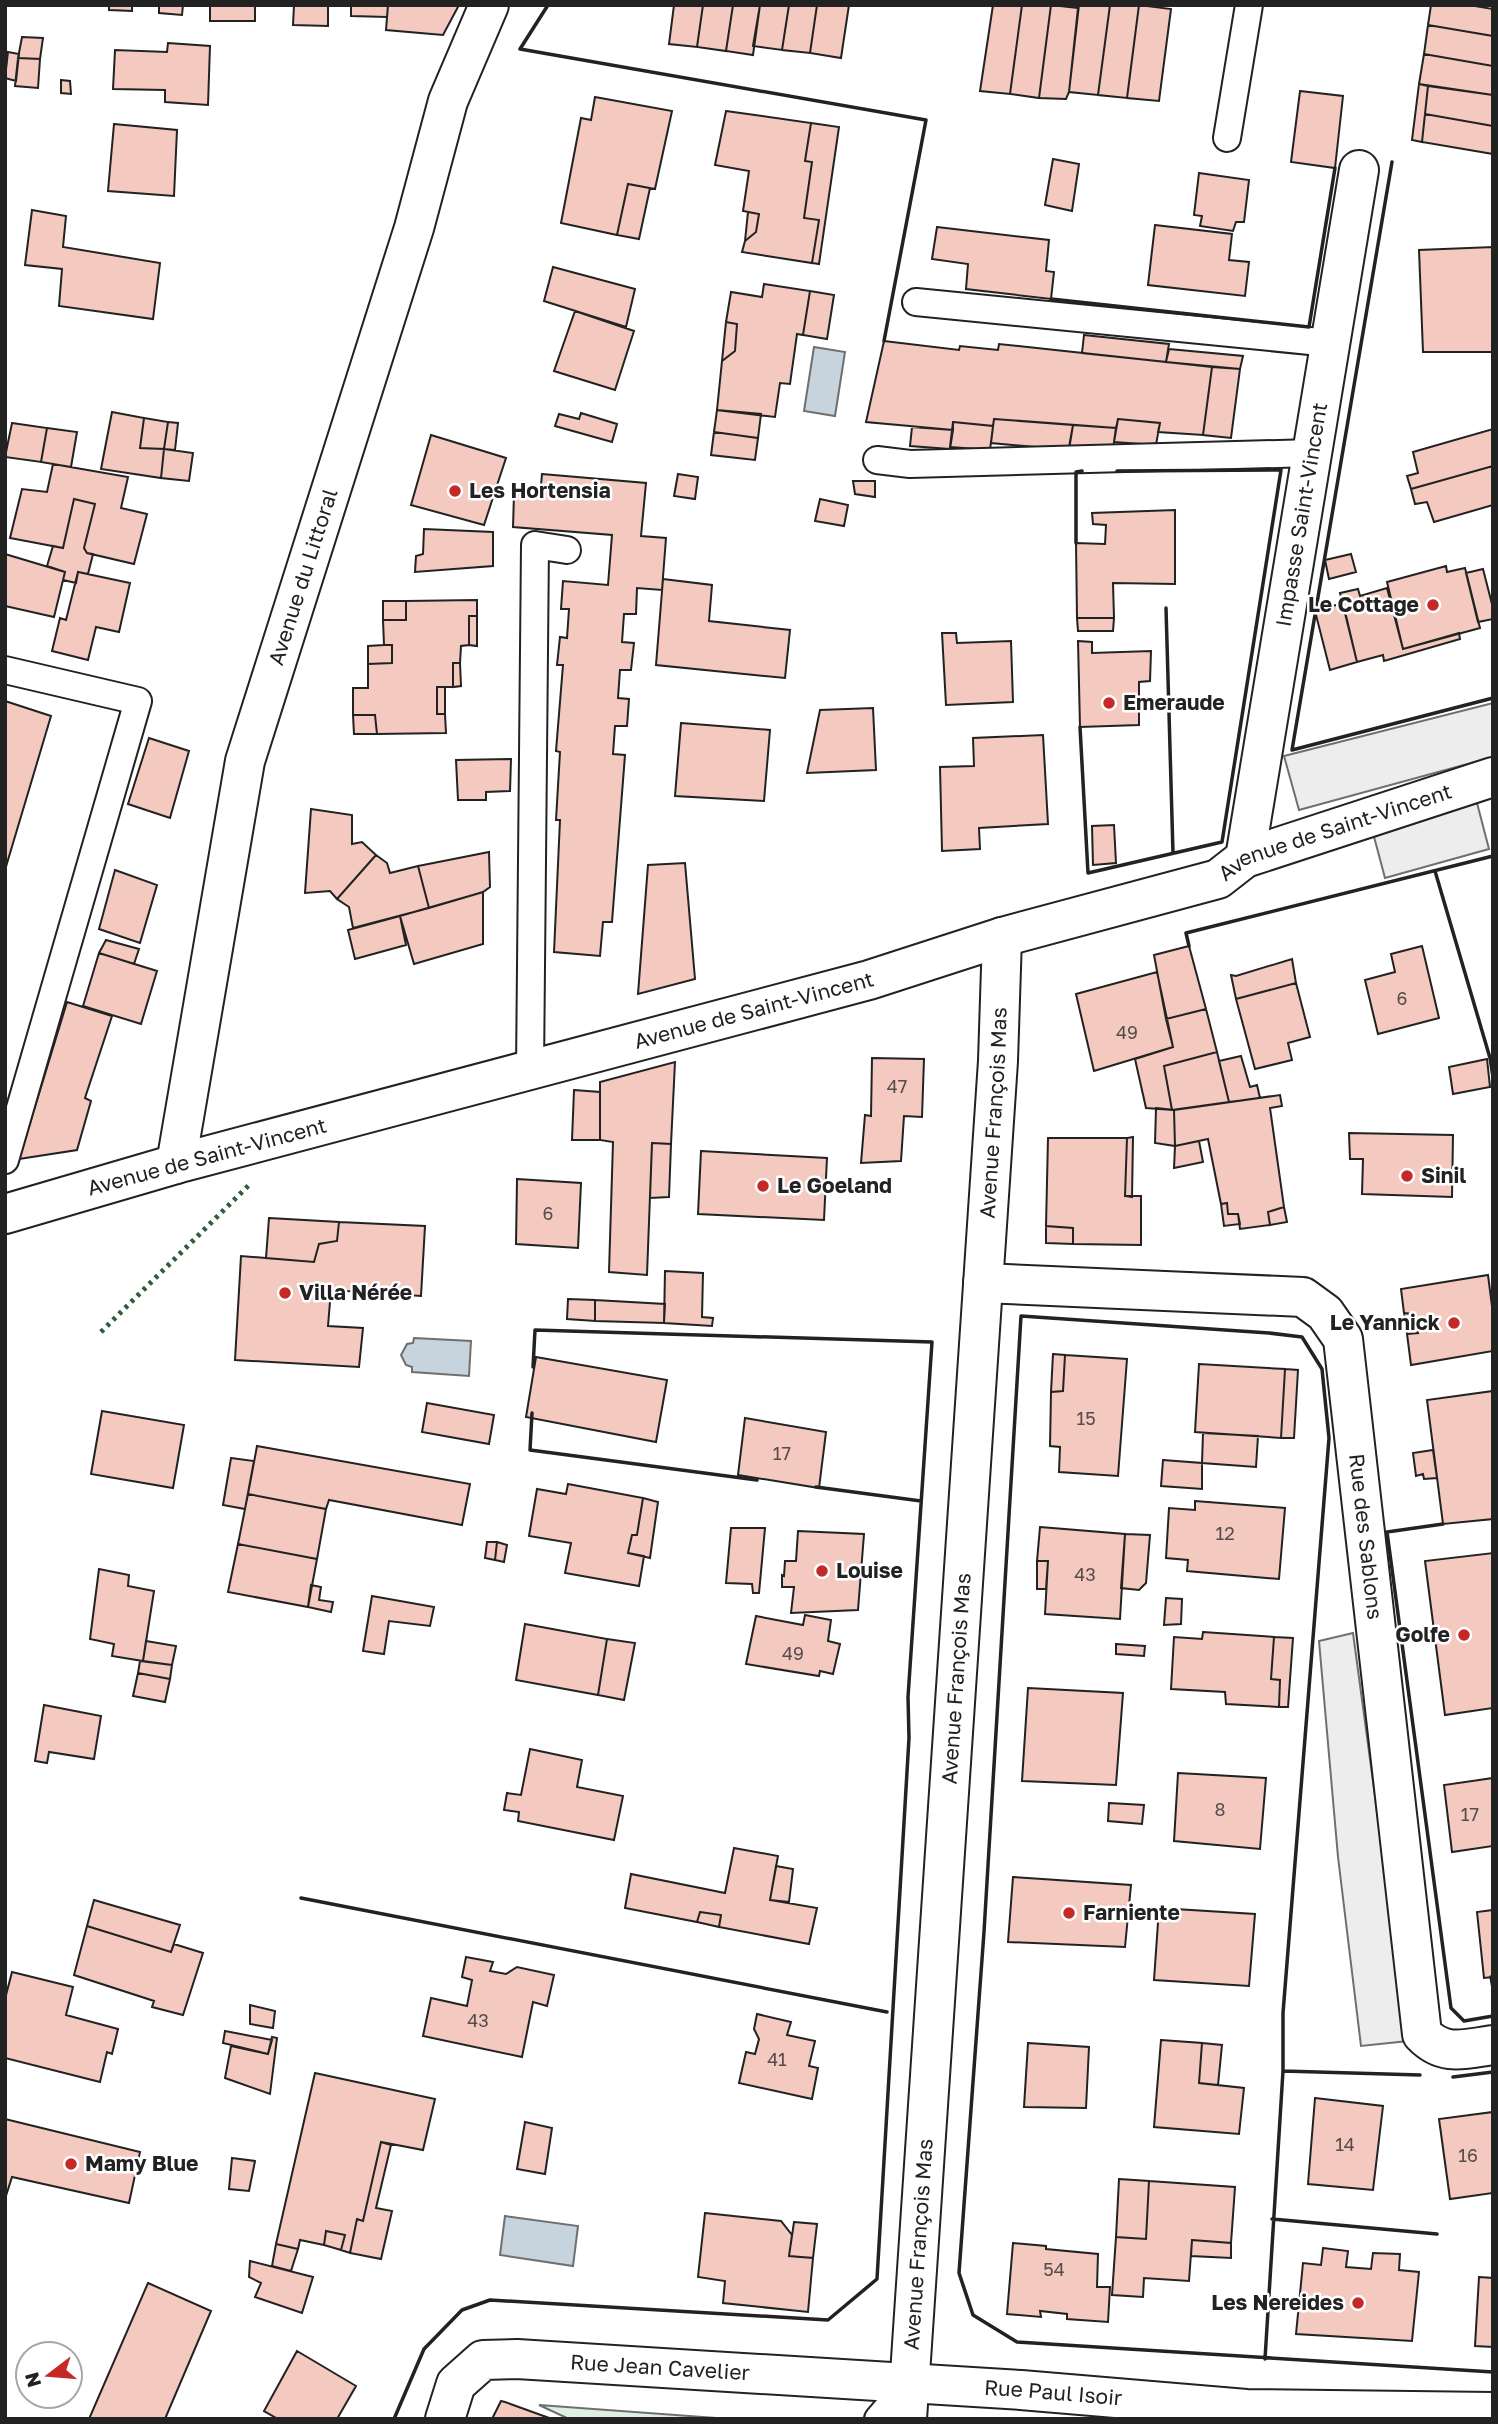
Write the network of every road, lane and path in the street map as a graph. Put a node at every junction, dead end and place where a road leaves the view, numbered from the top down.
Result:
1 (489, 5) edge
2 (1249, 5) edge
3 (1227, 138) dead end
4 (1359, 170) dead end
5 (916, 302) dead end
6 (1330, 343) junction
7 (1312, 453) junction
8 (877, 460) dead end
9 (567, 550) dead end
10 (5, 670) edge
11 (1493, 778) edge
12 (1245, 858) junction
13 (1002, 937) junction
14 (530, 1071) junction
15 (5, 1160) edge
16 (176, 1164) junction
17 (5, 1214) edge
18 (983, 1283) junction
19 (1493, 2045) edge
20 (907, 2401) edge
21 (1493, 2412) edge
22 (445, 2419) edge
23 (878, 2419) edge

1 - 16 street, Avenue du Littoral
2 - 3 lane
4 - 6 street, Impasse Saint-Vincent
5 - 6 lane
6 - 7 street, Impasse Saint-Vincent
7 - 8 lane
7 - 12 street, Impasse Saint-Vincent
9 - 14 lane
10 - 15 lane
11 - 12 street, Avenue de Saint-Vincent
12 - 13 street, Avenue de Saint-Vincent
13 - 14 street, Avenue de Saint-Vincent
13 - 18 street, Avenue François Mas
14 - 16 street, Avenue de Saint-Vincent
16 - 17 street, Avenue de Saint-Vincent
18 - 19 street, Rue des Sablons
18 - 20 street, Avenue François Mas
20 - 21 street, Rue Paul Isoir
20 - 22 street, Rue Jean Cavelier
20 - 23 lane

